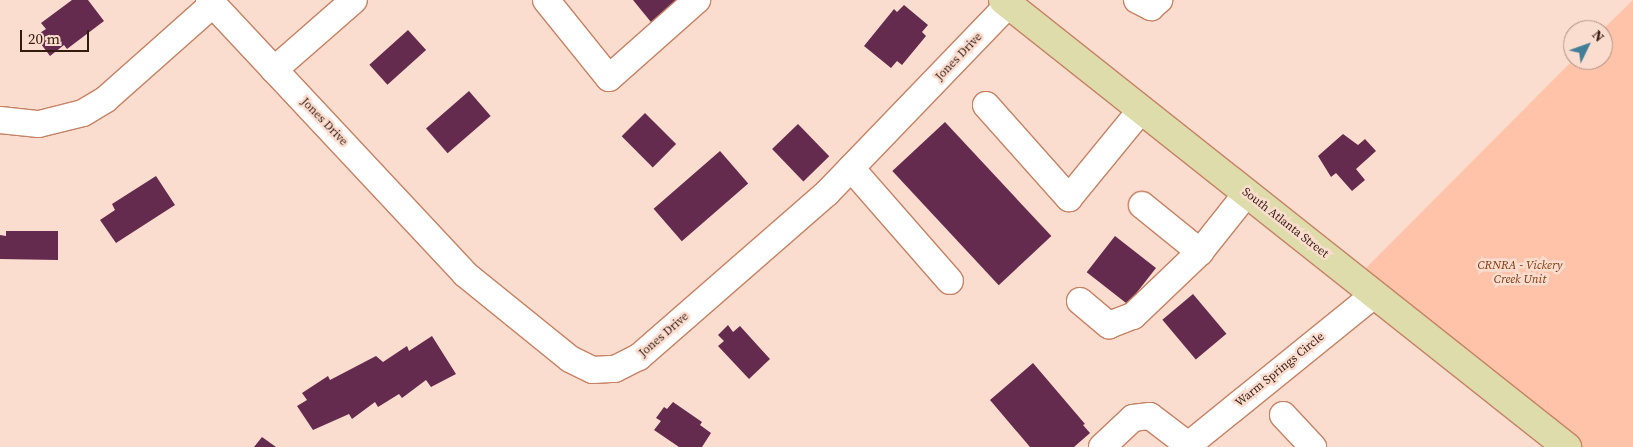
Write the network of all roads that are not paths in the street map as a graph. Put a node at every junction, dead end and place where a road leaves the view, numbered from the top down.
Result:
1 (354, 0) edge
2 (546, 0) edge
3 (697, 0) edge
4 (1137, 0) edge
5 (1159, 0) edge
6 (211, 2) edge
7 (1009, 2) edge
8 (268, 64) junction
9 (986, 105) dead end
10 (1141, 110) junction
11 (0, 120) edge
12 (851, 168) junction
13 (1247, 193) junction
14 (1142, 205) dead end
15 (1200, 252) junction
16 (950, 281) dead end
17 (1375, 294) junction
18 (1080, 301) dead end
19 (1283, 415) dead end
20 (1187, 446) edge
21 (1102, 447) edge
22 (1313, 447) edge
23 (1567, 447) edge

1 - 8 street
2 - 3 street
4 - 5 street
6 - 8 street, Jones Drive
6 - 11 street
7 - 10 main road, South Atlanta Street
7 - 12 street, Jones Drive
8 - 12 street, Jones Drive
9 - 10 street
10 - 13 main road, South Atlanta Street
12 - 16 street
13 - 15 street
13 - 17 main road, South Atlanta Street
14 - 15 street
15 - 18 street
17 - 20 street, Warm Springs Circle
17 - 23 main road, South Atlanta Street
19 - 22 street
20 - 21 street

